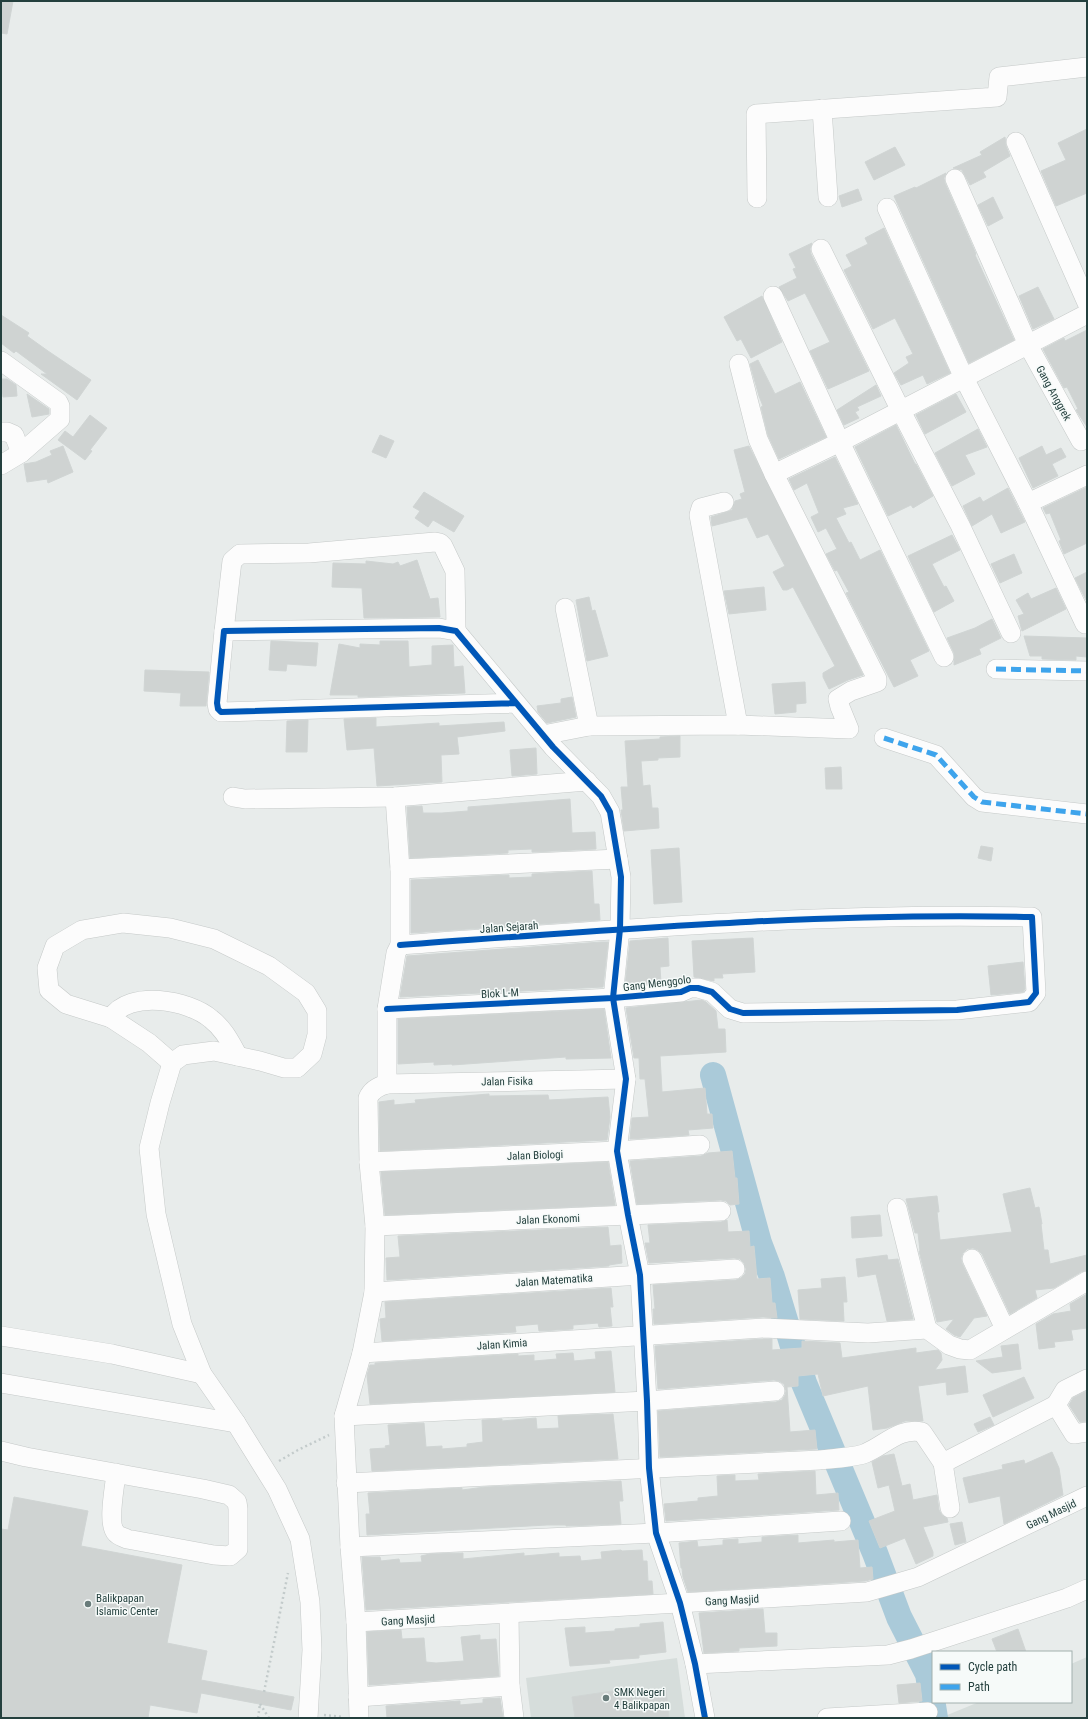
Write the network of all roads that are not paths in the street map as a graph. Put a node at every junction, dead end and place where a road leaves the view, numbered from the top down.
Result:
1 (1087, 67) edge
2 (822, 109) junction
3 (1016, 142) dead end
4 (955, 179) dead end
5 (828, 197) dead end
6 (757, 198) dead end
7 (887, 208) dead end
8 (822, 249) dead end
9 (773, 296) dead end
10 (1087, 303) edge
11 (1087, 314) edge
12 (1028, 345) junction
13 (2, 362) edge
14 (739, 364) dead end
15 (964, 378) junction
16 (900, 411) junction
17 (1, 432) edge
18 (1081, 441) dead end
19 (840, 442) junction
20 (20, 453) junction
21 (1, 465) edge
22 (774, 474) junction
23 (1087, 475) edge
24 (724, 502) dead end
25 (1028, 503) junction
26 (566, 608) dead end
27 (1085, 624) dead end
28 (224, 631) junction
29 (456, 632) junction
30 (1011, 634) dead end
31 (944, 657) dead end
32 (996, 669) dead end
33 (1087, 670) edge
34 (516, 703) junction
35 (738, 724) junction
36 (590, 726) junction
37 (543, 735) junction
38 (884, 738) dead end
39 (587, 781) junction
40 (233, 797) dead end
41 (395, 797) junction
42 (1087, 814) edge
43 (618, 859) junction
44 (400, 868) junction
45 (620, 929) junction
46 (400, 945) junction
47 (614, 998) junction
48 (387, 1009) junction
49 (743, 1013) joint
50 (111, 1018) junction
51 (238, 1056) junction
52 (172, 1063) junction
53 (626, 1079) junction
54 (387, 1084) junction
55 (700, 1145) dead end
56 (617, 1151) junction
57 (369, 1162) junction
58 (897, 1208) dead end
59 (721, 1211) dead end
60 (628, 1215) junction
61 (375, 1226) junction
62 (972, 1259) dead end
63 (734, 1269) dead end
64 (640, 1275) junction
65 (1087, 1281) edge
66 (374, 1292) junction
67 (927, 1329) junction
68 (1005, 1329) junction
69 (643, 1335) junction
70 (1, 1336) edge
71 (362, 1353) junction
72 (202, 1374) junction
73 (1087, 1379) edge
74 (1, 1383) edge
75 (775, 1391) dead end
76 (647, 1401) junction
77 (1056, 1405) junction
78 (236, 1423) junction
79 (344, 1423) junction
80 (1087, 1432) edge
81 (1, 1451) edge
82 (943, 1463) junction
83 (649, 1468) junction
84 (116, 1473) junction
85 (346, 1483) junction
86 (1087, 1496) edge
87 (950, 1508) dead end
88 (841, 1521) dead end
89 (656, 1533) junction
90 (350, 1547) junction
91 (1087, 1589) edge
92 (680, 1603) junction
93 (509, 1614) junction
94 (356, 1622) junction
95 (695, 1664) junction
96 (510, 1686) junction
97 (358, 1697) junction
98 (928, 1712) dead end
99 (308, 1716) edge
100 (353, 1718) edge
101 (514, 1718) edge
102 (705, 1718) edge
103 (827, 1718) edge

1 - 2 street
2 - 5 street
2 - 6 street
3 - 10 street
4 - 12 street, Gang Anggrek
7 - 15 street
8 - 16 street
9 - 19 street
11 - 12 street
12 - 15 street
12 - 18 street, Gang Anggrek
13 - 20 street
14 - 22 street
15 - 16 street
15 - 25 street
16 - 19 street
16 - 30 street
17 - 20 street
19 - 22 street
19 - 31 street
20 - 21 street
22 - 35 street
23 - 25 street
24 - 35 street
25 - 27 street
26 - 36 street
28 - 29 street
28 - 29 street
28 - 34 street
29 - 34 street
32 - 33 street
34 - 37 street
35 - 36 street
36 - 37 street
37 - 39 street
38 - 42 street
39 - 41 street
39 - 43 street
40 - 41 street
41 - 44 street
43 - 44 street
43 - 45 street
44 - 46 street
45 - 46 street, Jalan Sejarah
45 - 47 street
45 - 49 street, Jalan Sejarah
46 - 48 street
47 - 48 street, Blok L-M
47 - 49 street, Gang Menggolo
47 - 53 street
48 - 54 street
50 - 51 street
50 - 51 street
50 - 52 street
51 - 52 street
52 - 72 street
53 - 54 street, Jalan Fisika
53 - 56 street
54 - 57 street
55 - 56 street, Jalan Biologi
56 - 57 street, Jalan Biologi
56 - 60 street
57 - 61 street
58 - 67 street
59 - 60 street, Jalan Ekonomi
60 - 61 street, Jalan Ekonomi
60 - 64 street
61 - 66 street
62 - 68 street
63 - 64 street, Jalan Matematika
64 - 66 street, Jalan Matematika
64 - 69 street
65 - 68 street
66 - 71 street
67 - 68 street
67 - 69 street, Jalan Kimia
69 - 71 street, Jalan Kimia
69 - 76 street
70 - 72 street
71 - 79 street
72 - 78 street
73 - 77 street
74 - 78 street
75 - 76 street
76 - 79 street
76 - 83 street
77 - 80 street
77 - 82 street
78 - 99 street
79 - 85 street
81 - 84 street
82 - 83 street
82 - 87 street
83 - 85 street
83 - 89 street
84 - 84 street
85 - 90 street
86 - 92 street, Gang Masjid
88 - 89 street
89 - 90 street
89 - 92 street
90 - 94 street
91 - 95 street
92 - 93 street, Gang Masjid
92 - 95 street
93 - 94 street, Gang Masjid
93 - 96 street
94 - 97 street
95 - 102 street
96 - 97 street
96 - 101 street
97 - 100 street
98 - 103 street

